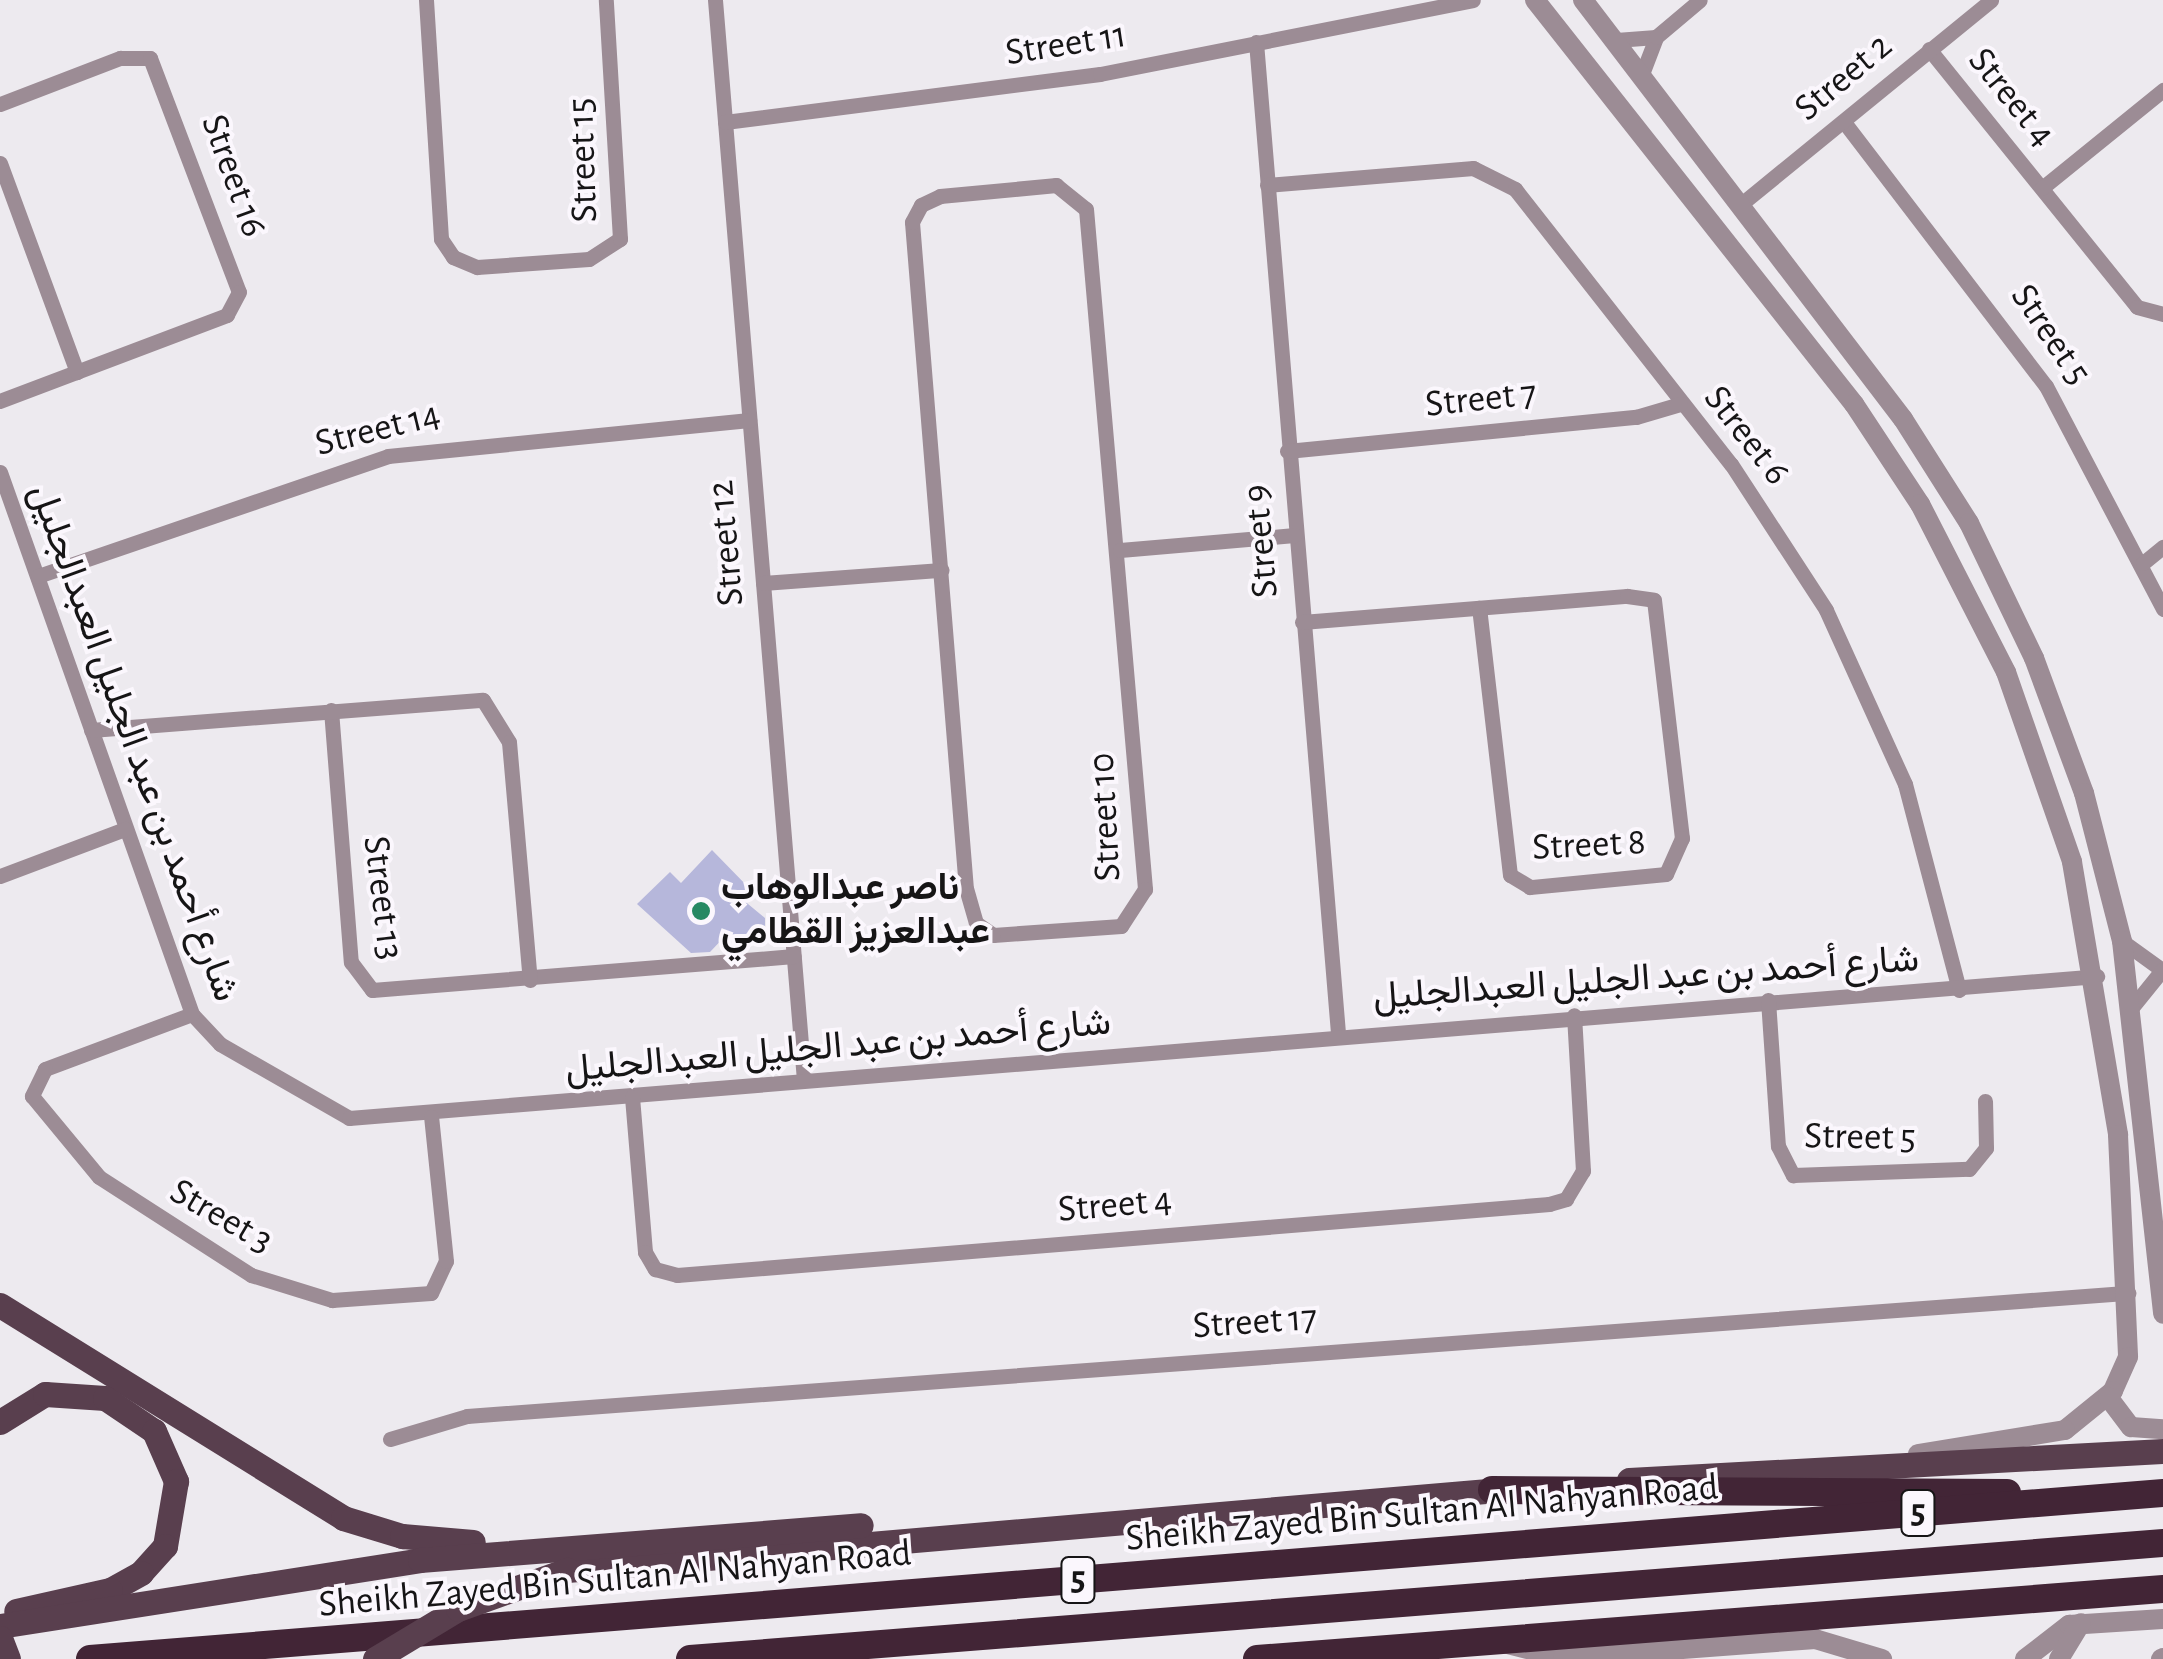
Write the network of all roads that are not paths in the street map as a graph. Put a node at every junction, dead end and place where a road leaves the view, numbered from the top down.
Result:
1 (426, 0) edge
2 (606, 0) edge
3 (715, 0) edge
4 (1474, 0) edge
5 (1535, 0) edge
6 (1583, 0) edge
7 (1700, 0) edge
8 (1991, 0) edge
9 (1656, 37) junction
10 (1616, 40) junction
11 (1256, 42) junction
12 (1929, 48) junction
13 (1642, 74) junction
14 (2163, 90) edge
15 (0, 104) edge
16 (725, 122) junction
17 (1844, 122) junction
18 (0, 163) edge
19 (1268, 184) junction
20 (2042, 188) junction
21 (1740, 205) junction
22 (2163, 314) edge
23 (77, 372) junction
24 (0, 401) edge
25 (1680, 404) junction
26 (749, 420) junction
27 (1287, 452) junction
28 (0, 472) edge
29 (1294, 535) junction
30 (2163, 547) edge
31 (1120, 550) junction
32 (1986, 554) junction
33 (2143, 563) junction
34 (1954, 567) junction
35 (942, 570) junction
36 (38, 576) junction
37 (762, 583) junction
38 (2005, 592) junction
39 (1974, 604) junction
40 (1479, 608) junction
41 (2163, 609) edge
42 (1302, 622) junction
43 (331, 710) junction
44 (91, 730) junction
45 (126, 828) junction
46 (0, 876) edge
47 (2122, 941) junction
48 (794, 956) junction
49 (2162, 970) edge
50 (2096, 976) junction
51 (530, 980) junction
52 (1960, 990) junction
53 (1768, 1000) junction
54 (2133, 1006) junction
55 (192, 1014) junction
56 (1574, 1015) junction
57 (1338, 1034) junction
58 (804, 1080) junction
59 (632, 1097) junction
60 (1985, 1100) dead end
61 (431, 1117) junction
62 (2162, 1286) edge
63 (2128, 1293) junction
64 (0, 1305) edge
65 (2163, 1314) edge
66 (2108, 1396) junction
67 (0, 1422) edge
68 (2163, 1429) edge
69 (390, 1439) dead end
70 (2163, 1451) edge
71 (1840, 1464) junction
72 (1492, 1490) junction
73 (2163, 1493) edge
74 (2083, 1501) junction
75 (1056, 1526) junction
76 (583, 1543) junction
77 (2163, 1543) edge
78 (2163, 1590) edge
79 (0, 1614) edge
80 (2163, 1619) edge
81 (2083, 1622) junction
82 (0, 1626) edge
83 (0, 1638) edge
84 (1498, 1641) junction
85 (1767, 1644) junction
86 (1418, 1648) junction
87 (8, 1659) edge
88 (90, 1659) edge
89 (374, 1659) edge
90 (690, 1659) edge
91 (1258, 1659) edge
92 (1382, 1659) edge
93 (1795, 1659) edge
94 (1882, 1659) edge
95 (2025, 1659) edge
96 (2059, 1659) edge

1 - 2 street, Street 15
3 - 16 street, Street 12
4 - 11 street, Street 11
5 - 34 street
6 - 10 street
7 - 9 street
8 - 12 street, Street 2
9 - 10 street
9 - 13 street
10 - 13 street
11 - 16 street, Street 11
11 - 19 street, Street 9
12 - 17 street, Street 2
12 - 20 street, Street 4
13 - 21 street
14 - 20 street, Street 4
15 - 23 street, Street 16
16 - 26 street, Street 12
17 - 21 street, Street 2
17 - 33 street, Street 5
18 - 23 street
19 - 25 street, Street 6
19 - 27 street, Street 9
20 - 22 street, Street 4
21 - 32 street
23 - 24 street, Street 16
25 - 27 street, Street 7
25 - 52 street, Street 6
26 - 36 street, Street 14
26 - 37 street, Street 12
27 - 29 street, Street 9
28 - 36 street, شارع أحمد بن عبد الجليل العبدالجليل
29 - 31 street
29 - 42 street, Street 9
30 - 33 street
31 - 35 street, Street 10
31 - 35 street, Street 10
32 - 34 street
32 - 38 street
33 - 41 street, Street 5
34 - 39 street
35 - 37 street
36 - 44 street, شارع أحمد بن عبد الجليل العبدالجليل
37 - 48 street, Street 12
38 - 39 street
38 - 47 street
39 - 50 street
40 - 40 street, Street 8
40 - 42 street, Street 8
42 - 57 street, Street 9
43 - 44 street
43 - 51 street
43 - 51 street, Street 13
44 - 45 street, شارع أحمد بن عبد الجليل العبدالجليل
45 - 46 street
45 - 55 street, شارع أحمد بن عبد الجليل العبدالجليل
47 - 49 street
47 - 54 street
48 - 51 street, Street 13
48 - 58 street, Street 12
49 - 54 street
50 - 52 street, شارع أحمد بن عبد الجليل العبدالجليل
50 - 63 street
52 - 53 street, شارع أحمد بن عبد الجليل العبدالجليل
53 - 56 street, شارع أحمد بن عبد الجليل العبدالجليل
53 - 60 street, Street 5
54 - 62 street
55 - 61 street, شارع أحمد بن عبد الجليل العبدالجليل
55 - 61 street, Street 3
56 - 57 street, شارع أحمد بن عبد الجليل العبدالجليل
56 - 59 street, Street 4
57 - 58 street, شارع أحمد بن عبد الجليل العبدالجليل
58 - 59 street, شارع أحمد بن عبد الجليل العبدالجليل
59 - 61 street, شارع أحمد بن عبد الجليل العبدالجليل
62 - 65 street
63 - 66 street
63 - 69 street, Street 17
64 - 76 main road
66 - 68 street
66 - 71 street
67 - 79 main road
70 - 71 main road
71 - 72 main road
72 - 74 highway
72 - 75 main road
73 - 74 highway, Sheikh Zayed Bin Sultan Al Nahyan Road / 5
74 - 88 highway, Sheikh Zayed Bin Sultan Al Nahyan Road / 5
75 - 76 main road
75 - 89 main road, bridge
76 - 82 main road
77 - 90 highway, 5
78 - 84 highway
80 - 81 street
81 - 95 street
81 - 96 street
83 - 87 main road
84 - 85 street
84 - 86 highway
85 - 93 street
85 - 94 street
86 - 91 highway
86 - 92 main road

